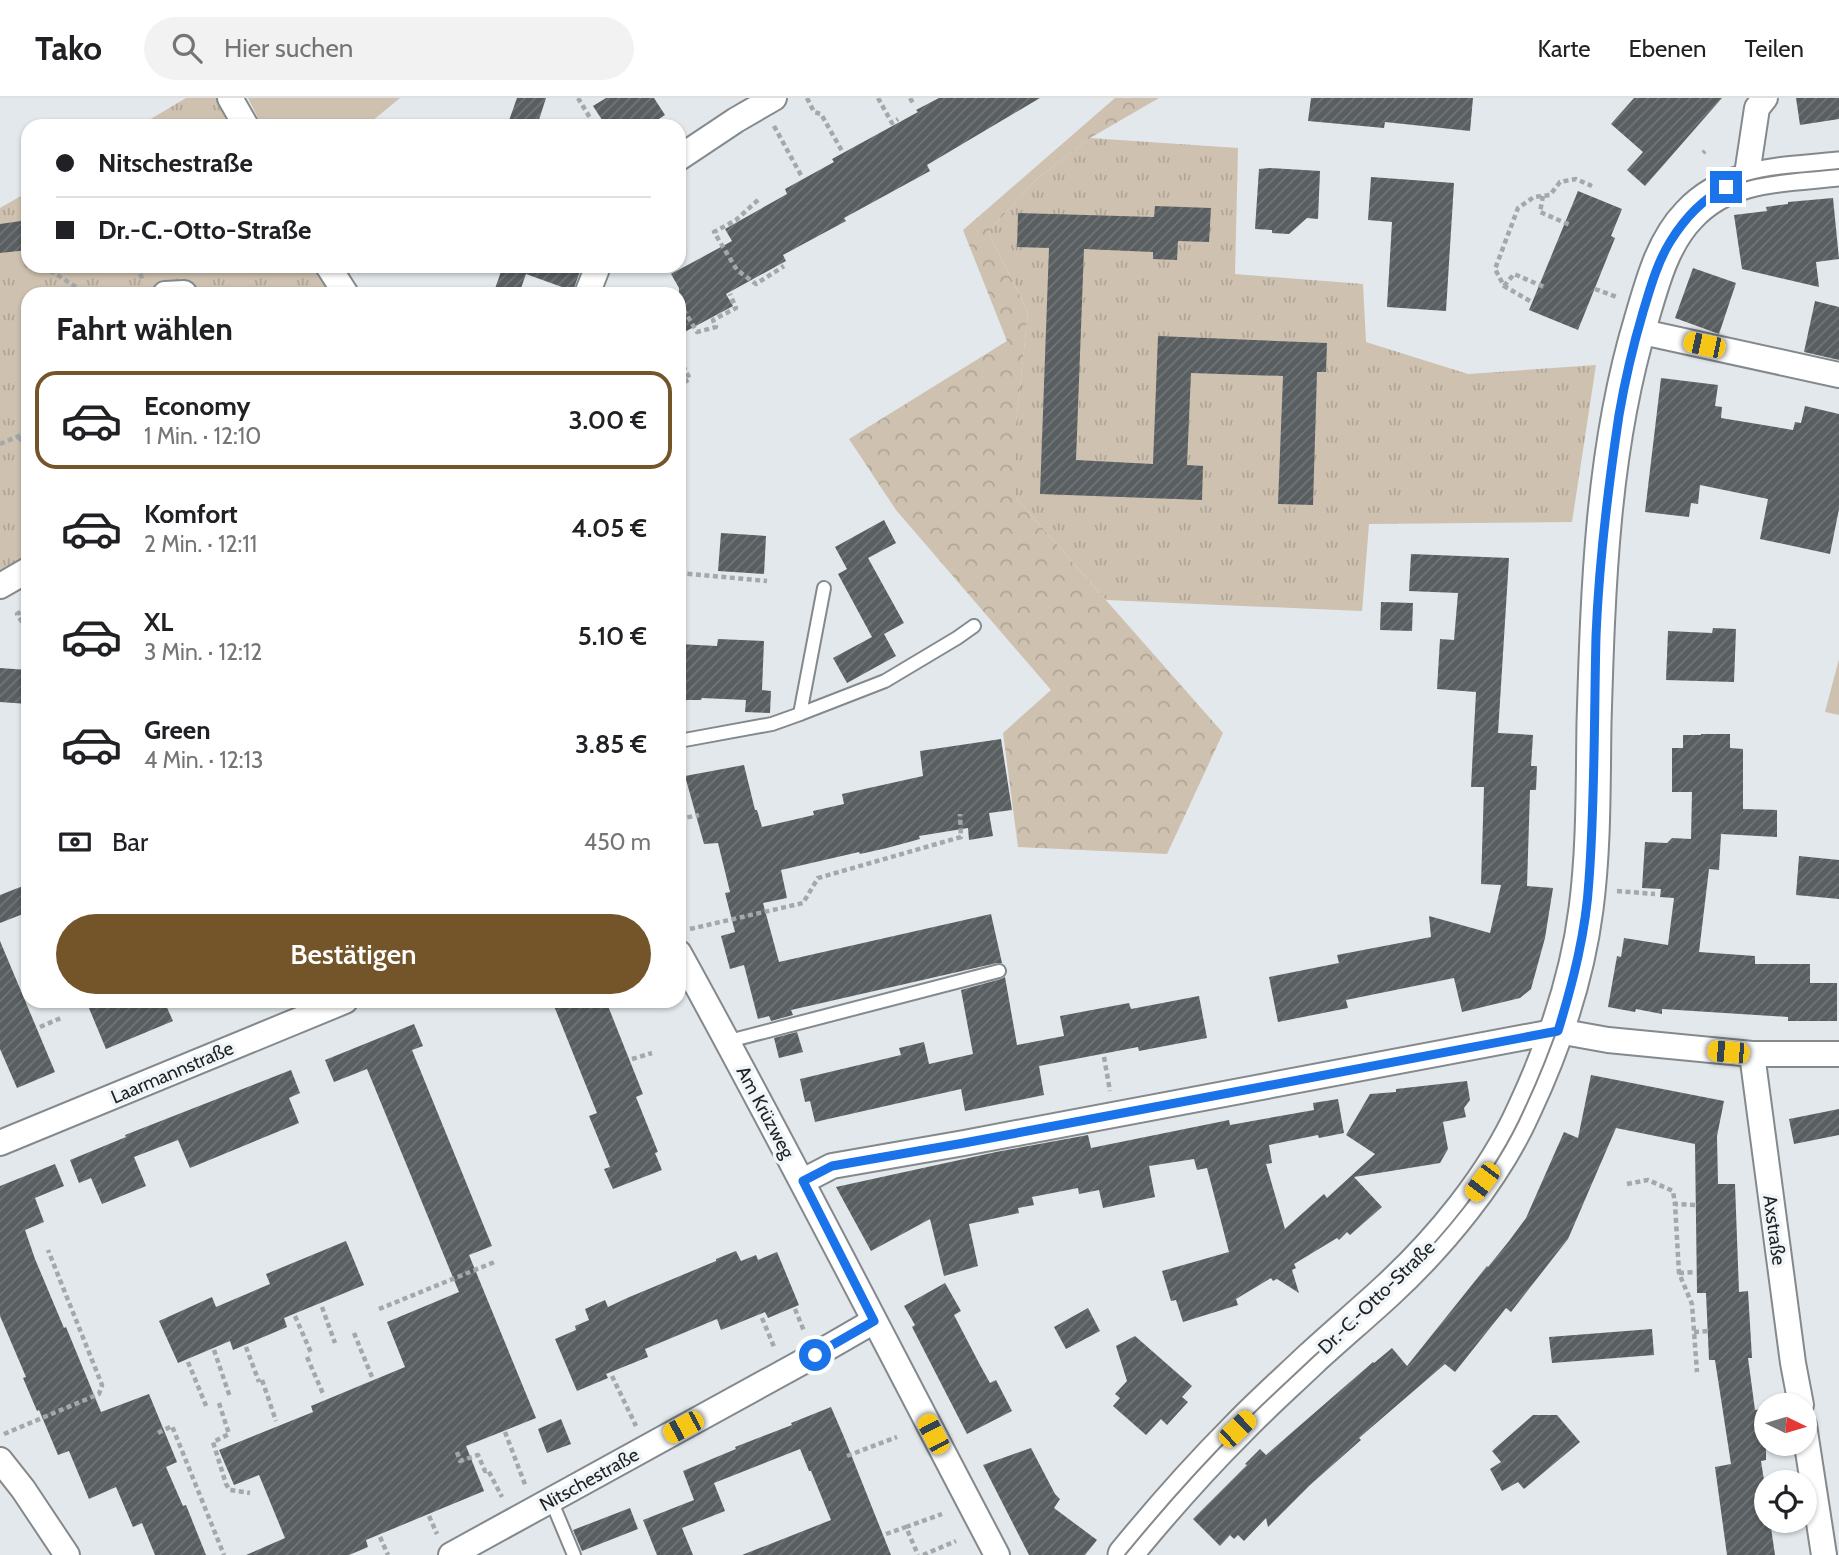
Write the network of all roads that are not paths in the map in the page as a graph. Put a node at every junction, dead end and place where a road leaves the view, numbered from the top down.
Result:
1 (230, 98) edge
2 (1765, 98) edge
3 (768, 101) edge
4 (242, 119) edge
5 (686, 153) edge
6 (1839, 169) edge
7 (1746, 181) junction
8 (1638, 331) junction
9 (1839, 375) edge
10 (21, 574) edge
11 (0, 586) edge
12 (824, 588) dead end
13 (974, 626) dead end
14 (800, 715) junction
15 (686, 740) edge
16 (686, 965) edge
17 (999, 971) dead end
18 (328, 1008) edge
19 (1558, 1031) junction
20 (729, 1041) junction
21 (1752, 1054) junction
22 (1839, 1054) edge
23 (0, 1143) edge
24 (803, 1181) junction
25 (874, 1321) junction
26 (1799, 1393) edge
27 (1809, 1456) edge
28 (0, 1460) edge
29 (533, 1510) junction
30 (66, 1555) edge
31 (451, 1555) edge
32 (574, 1555) edge
33 (997, 1555) edge
34 (1125, 1555) edge
35 (1824, 1555) edge

1 - 4 street
2 - 7 street
3 - 5 street
6 - 7 street, Dr.-C.-Otto-Straße
7 - 8 street, Dr.-C.-Otto-Straße
8 - 9 street
8 - 19 street, Dr.-C.-Otto-Straße
10 - 11 street
12 - 14 lane
13 - 14 lane
14 - 15 lane
16 - 20 street, Am Krüzweg
17 - 20 lane, Am Krüzweg
18 - 23 street, Laarmannstraße
19 - 21 street
19 - 24 street
19 - 34 street, Dr.-C.-Otto-Straße
20 - 24 street, Am Krüzweg
21 - 22 street
21 - 26 street, Axstraße
24 - 25 street, Am Krüzweg
25 - 29 street, Nitschestraße
25 - 33 street, Am Krüzweg
27 - 35 street
28 - 30 street
29 - 31 street, Nitschestraße
29 - 32 lane

